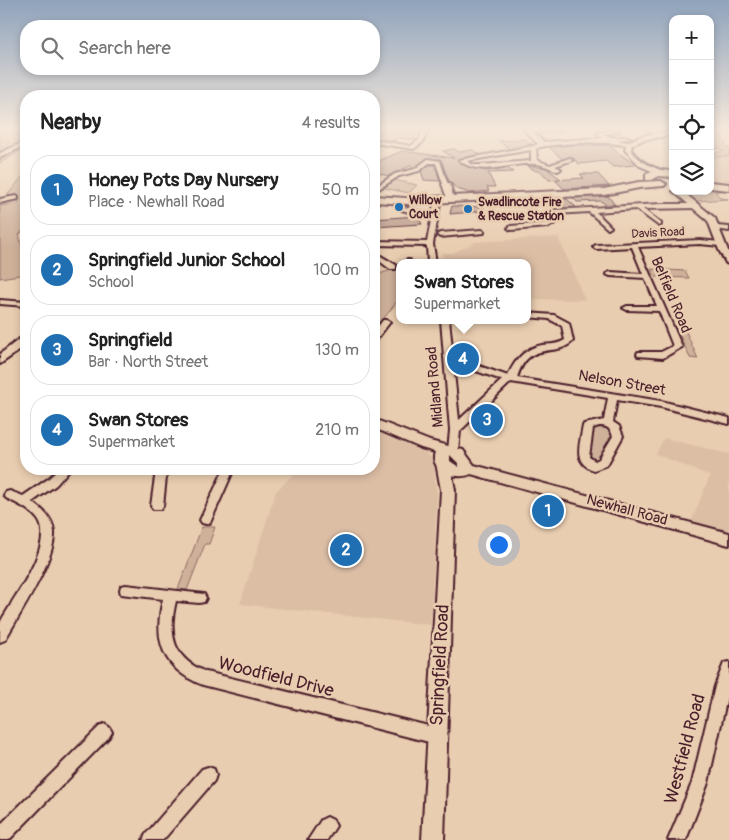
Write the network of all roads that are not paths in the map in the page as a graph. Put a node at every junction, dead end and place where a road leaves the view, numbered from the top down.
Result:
1 (418, 169) edge
2 (441, 169) edge
3 (645, 169) edge
4 (652, 169) edge
5 (661, 173) junction
6 (669, 174) edge
7 (649, 177) junction
8 (446, 184) joint
9 (639, 185) junction
10 (714, 185) edge
11 (380, 186) edge
12 (669, 187) edge
13 (729, 187) edge
14 (669, 188) edge
15 (682, 195) edge
16 (16, 198) dead end
17 (452, 198) junction
18 (438, 199) junction
19 (380, 200) edge
20 (5, 202) edge
21 (405, 206) junction
22 (697, 206) junction
23 (637, 207) junction
24 (591, 210) junction
25 (419, 214) dead end
26 (659, 224) dead end
27 (608, 227) dead end
28 (511, 228) dead end
29 (717, 228) junction
30 (729, 229) edge
31 (482, 232) dead end
32 (440, 235) dead end
33 (380, 243) edge
34 (430, 244) junction
35 (720, 244) junction
36 (634, 246) junction
37 (596, 247) dead end
38 (380, 257) edge
39 (432, 259) edge
40 (729, 261) edge
41 (396, 266) edge
42 (384, 270) dead end
43 (610, 274) dead end
44 (647, 276) junction
45 (0, 302) edge
46 (20, 304) edge
47 (626, 308) dead end
48 (662, 309) junction
49 (531, 316) edge
50 (386, 322) dead end
51 (445, 324) edge
52 (380, 330) edge
53 (20, 347) edge
54 (641, 354) dead end
55 (448, 358) junction
56 (0, 360) edge
57 (509, 379) junction
58 (613, 396) junction
59 (729, 421) edge
60 (608, 423) dead end
61 (380, 426) edge
62 (455, 430) junction
63 (447, 455) junction
64 (464, 470) junction
65 (59, 475) edge
66 (162, 475) edge
67 (225, 475) edge
68 (448, 490) junction
69 (10, 495) dead end
70 (23, 502) junction
71 (157, 506) dead end
72 (206, 520) dead end
73 (729, 540) edge
74 (126, 590) dead end
75 (171, 595) junction
76 (199, 598) dead end
77 (0, 636) edge
78 (729, 668) edge
79 (104, 732) dead end
80 (437, 736) junction
81 (208, 775) dead end
82 (327, 826) dead end
83 (0, 837) edge
84 (152, 840) edge
85 (317, 840) edge
86 (433, 840) edge
87 (677, 840) edge

1 - 11 street
2 - 8 street
3 - 7 street
4 - 5 street
5 - 6 main road
5 - 7 main road
7 - 9 main road
7 - 12 main road
8 - 17 street
9 - 14 main road
9 - 17 main road
10 - 13 main road
15 - 22 street
16 - 20 street
17 - 18 main road
18 - 21 main road
18 - 34 street
19 - 21 main road
21 - 25 street
22 - 23 street
22 - 29 street
23 - 24 street
23 - 26 street
24 - 27 street
24 - 28 street
29 - 30 street
29 - 35 street
31 - 32 street
33 - 34 street
34 - 39 street
35 - 36 street, Davis Road
35 - 40 street
36 - 37 street, Davis Road
36 - 44 street, Belfield Road
38 - 41 street
41 - 42 street
43 - 44 street
44 - 48 street, Belfield Road
45 - 46 street
47 - 48 street
48 - 54 street, Belfield Road
49 - 57 street
50 - 52 street
51 - 55 street, Midland Road
53 - 56 main road
55 - 57 street, Nelson Street
55 - 62 street, Midland Road
57 - 58 street, Nelson Street
57 - 62 street
58 - 59 street, Nelson Street
58 - 60 street
61 - 63 main road, Newhall Road
62 - 63 street, Midland Road
63 - 64 main road, Newhall Road
63 - 68 street, Springfield Road
64 - 68 street
64 - 73 main road, Newhall Road
65 - 70 street
66 - 71 street
67 - 72 street
68 - 80 street, Springfield Road
69 - 70 street
70 - 77 street
74 - 75 street
75 - 76 street
75 - 80 street, Woodfield Drive
78 - 87 street, Westfield Road
79 - 83 street
80 - 86 street, Springfield Road
81 - 84 street
82 - 85 street

